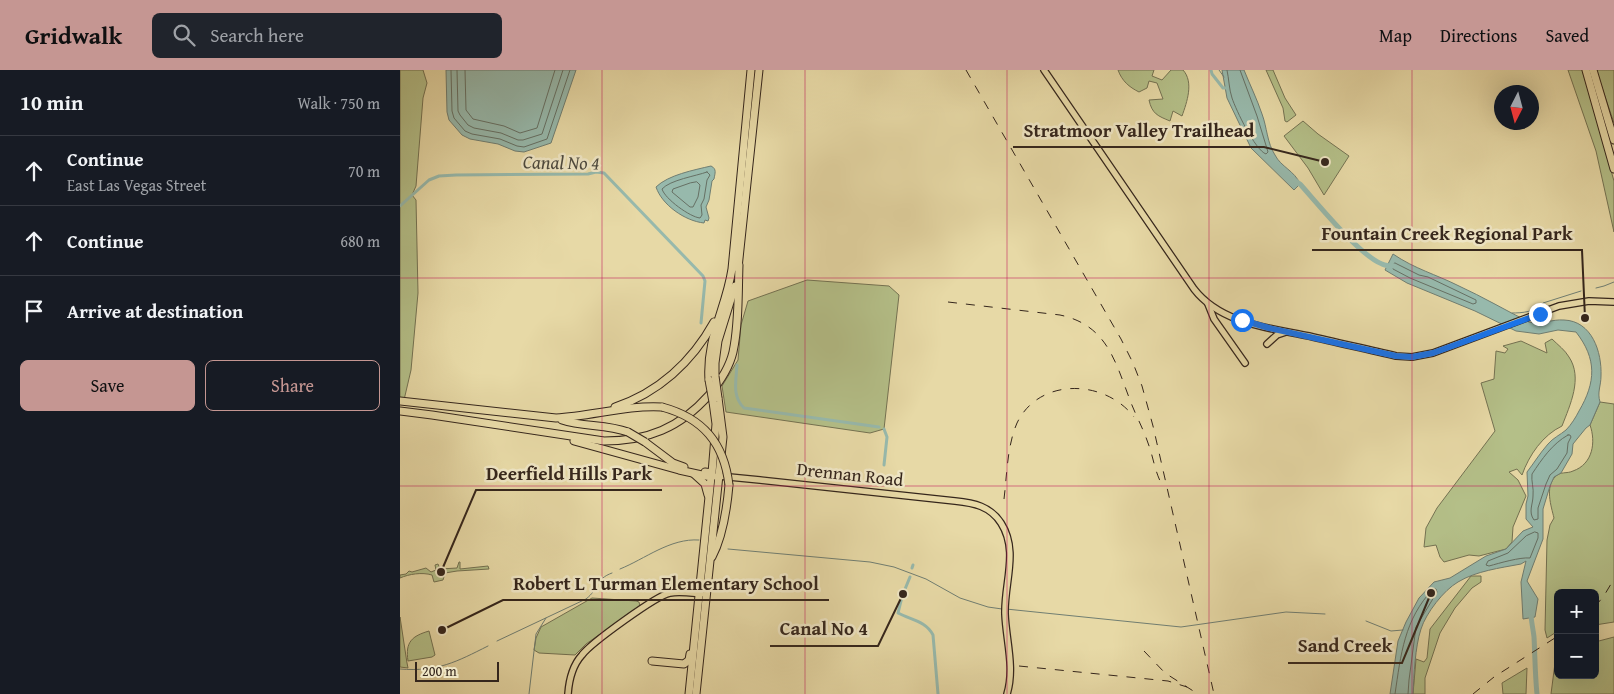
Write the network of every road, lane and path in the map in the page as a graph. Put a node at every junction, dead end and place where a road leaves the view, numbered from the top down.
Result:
1 (750, 70) edge
2 (759, 70) edge
3 (764, 70) edge
4 (1044, 70) edge
5 (1586, 70) edge
6 (1593, 70) edge
7 (757, 91) junction
8 (1614, 140) edge
9 (1614, 169) edge
10 (739, 265) junction
11 (1614, 302) edge
12 (1208, 304) junction
13 (722, 306) junction
14 (1288, 332) junction
15 (1267, 344) dead end
16 (1244, 363) dead end
17 (712, 378) junction
18 (400, 401) edge
19 (400, 411) edge
20 (594, 414) junction
21 (556, 418) junction
22 (540, 431) junction
23 (694, 473) junction
24 (714, 476) junction
25 (709, 499) junction
26 (709, 561) junction
27 (703, 595) junction
28 (695, 638) junction
29 (652, 661) dead end
30 (568, 694) edge
31 (689, 694) edge
32 (696, 694) edge
33 (1007, 694) edge

1 - 13 highway
2 - 7 highway
3 - 7 highway
4 - 12 main road
5 - 9 highway
6 - 8 highway
7 - 10 highway
10 - 17 highway
10 - 22 highway
11 - 14 main road
12 - 14 main road
12 - 16 main road
13 - 17 highway
13 - 20 highway
14 - 15 main road
17 - 24 highway, bridge
18 - 21 highway
19 - 22 highway
20 - 21 highway
20 - 26 highway, bridge
21 - 24 highway, bridge
22 - 23 highway
23 - 24 highway
23 - 25 highway
24 - 25 highway
24 - 26 highway
24 - 33 main road, Drennan Road
25 - 27 highway
26 - 27 highway
27 - 28 highway
27 - 30 main road
27 - 32 highway
28 - 29 highway
28 - 31 highway

